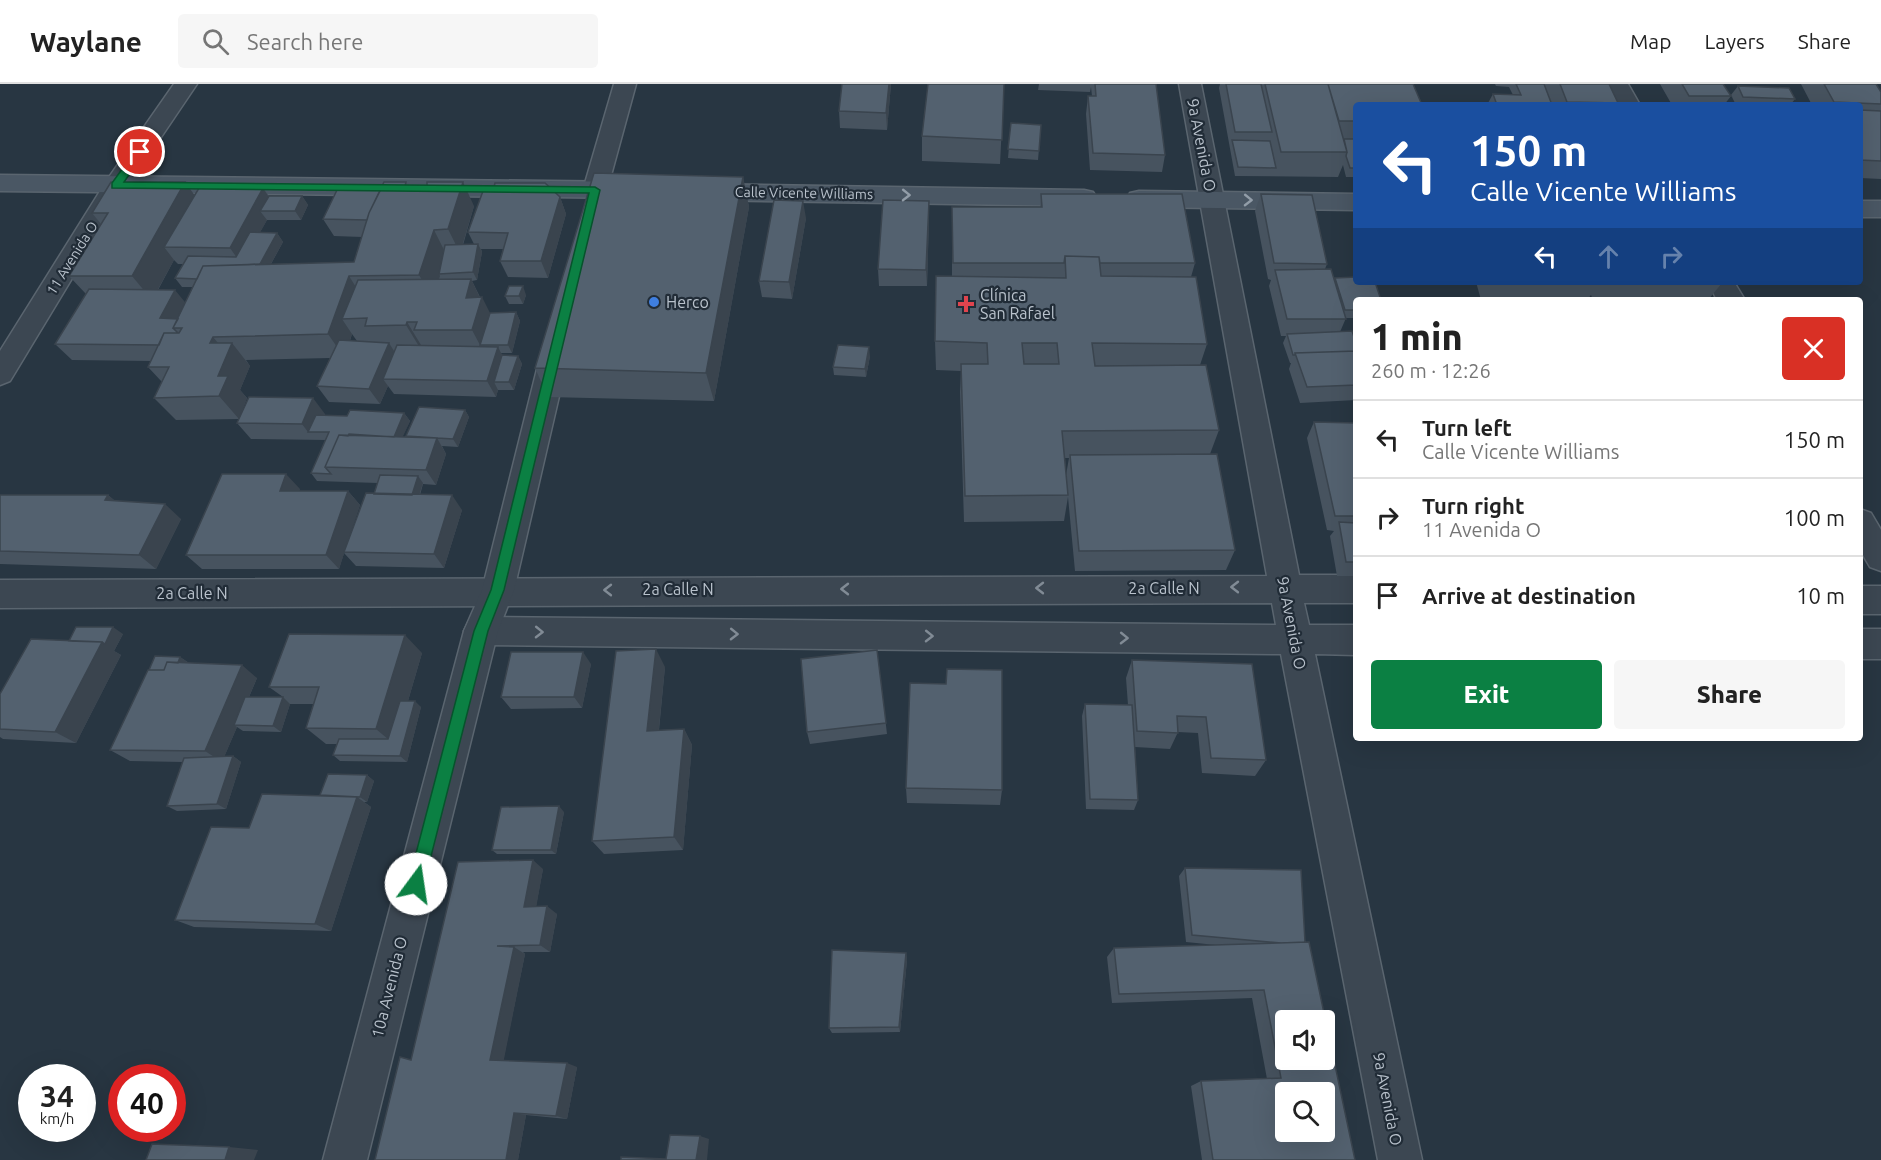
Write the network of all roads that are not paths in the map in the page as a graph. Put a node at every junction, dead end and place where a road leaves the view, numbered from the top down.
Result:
1 (186, 84) edge
2 (625, 84) edge
3 (1190, 84) edge
4 (1617, 84) edge
5 (1626, 102) edge
6 (0, 183) edge
7 (116, 186) junction
8 (595, 190) junction
9 (1213, 200) junction
10 (1353, 202) edge
11 (1863, 209) edge
12 (1881, 209) edge
13 (587, 224) edge
14 (564, 316) edge
15 (0, 374) edge
16 (1863, 527) edge
17 (1881, 558) edge
18 (1286, 587) junction
19 (1353, 589) edge
20 (498, 590) junction
21 (0, 594) edge
22 (1863, 600) edge
23 (1881, 600) edge
24 (481, 631) junction
25 (1295, 640) junction
26 (1353, 640) edge
27 (1863, 644) edge
28 (1881, 644) edge
29 (345, 1160) edge
30 (1400, 1160) edge

1 - 7 street, 11 Avenida O
2 - 8 street
3 - 9 street, 9a Avenida O
4 - 5 street
6 - 7 main road, Calle Vicente Williams
7 - 8 main road, Calle Vicente Williams
7 - 15 street, 11 Avenida O
8 -> 9 main road, Calle Vicente Williams
8 - 13 street
9 -> 10 main road, Calle Vicente Williams
9 - 18 street, 9a Avenida O
11 - 12 main road
14 - 20 street, 10a Avenida O
16 - 17 street
18 - 19 street, 2a Calle N
18 -> 20 street, 2a Calle N
18 - 25 street, 9a Avenida O
20 - 21 street, 2a Calle N
20 - 24 street, 10a Avenida O
22 - 23 street
24 -> 25 street
24 - 29 street, 10a Avenida O
25 - 26 street
25 - 30 street, 9a Avenida O
27 - 28 street

